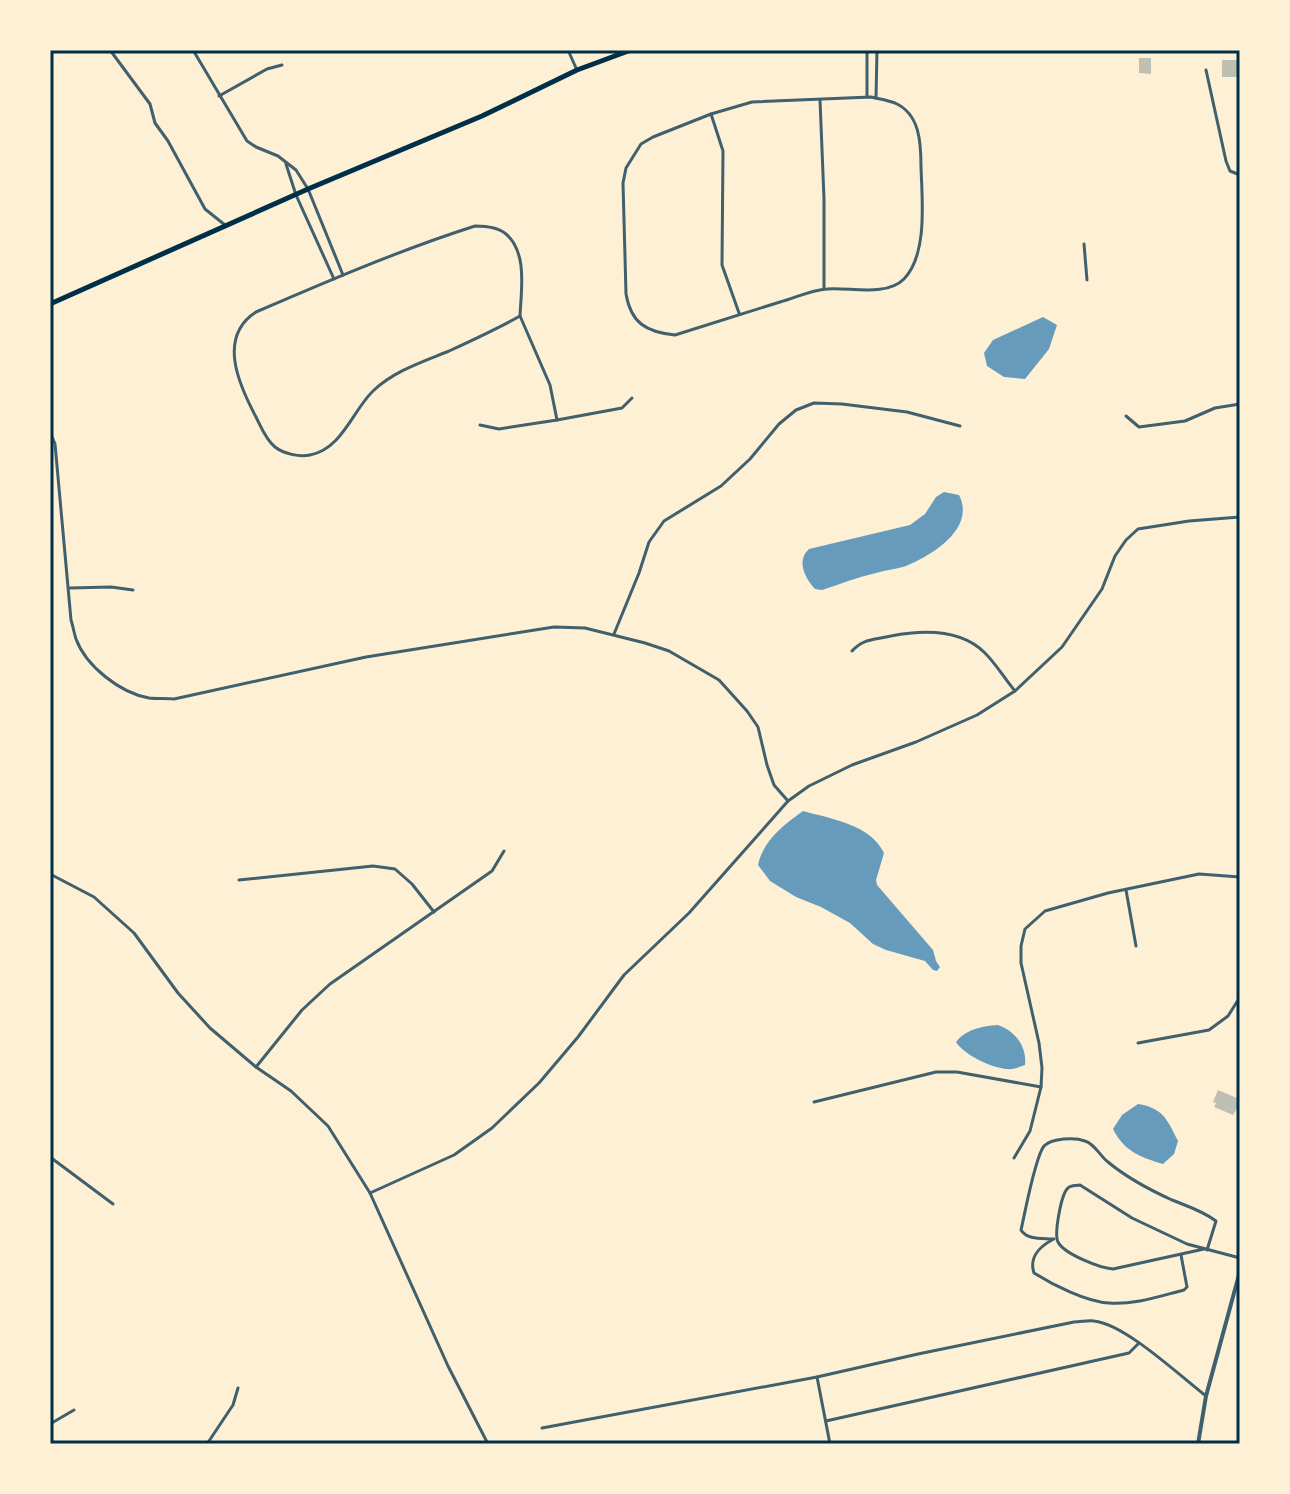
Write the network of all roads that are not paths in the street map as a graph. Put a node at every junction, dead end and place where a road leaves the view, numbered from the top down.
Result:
1 (110, 50) edge
2 (193, 50) edge
3 (568, 50) edge
4 (631, 50) edge
5 (867, 50) edge
6 (877, 50) edge
7 (282, 65) dead end
8 (577, 70) junction
9 (1206, 70) dead end
10 (219, 96) junction
11 (867, 97) junction
12 (876, 98) junction
13 (820, 100) junction
14 (711, 114) junction
15 (285, 162) junction
16 (1240, 175) edge
17 (308, 189) junction
18 (296, 195) junction
19 (227, 226) junction
20 (1084, 244) dead end
21 (343, 275) junction
22 (334, 279) junction
23 (1087, 280) dead end
24 (824, 289) junction
25 (50, 304) edge
26 (739, 314) junction
27 (520, 316) junction
28 (632, 398) dead end
29 (1240, 404) edge
30 (1126, 416) dead end
31 (557, 420) junction
32 (480, 425) dead end
33 (960, 426) dead end
34 (50, 432) edge
35 (1240, 517) edge
36 (70, 588) junction
37 (133, 590) dead end
38 (614, 634) junction
39 (852, 651) dead end
40 (1015, 691) junction
41 (788, 801) junction
42 (504, 851) dead end
43 (50, 874) edge
44 (1240, 877) edge
45 (239, 880) dead end
46 (1126, 889) junction
47 (434, 912) junction
48 (1136, 946) dead end
49 (1240, 997) edge
50 (1138, 1043) dead end
51 (256, 1067) junction
52 (1041, 1087) junction
53 (814, 1102) dead end
54 (50, 1157) edge
55 (1014, 1158) dead end
56 (370, 1193) junction
57 (113, 1204) dead end
58 (1056, 1239) junction
59 (1205, 1249) junction
60 (1181, 1254) junction
61 (1240, 1258) edge
62 (1240, 1271) edge
63 (1139, 1343) junction
64 (817, 1377) junction
65 (238, 1388) dead end
66 (1206, 1396) junction
67 (74, 1410) dead end
68 (826, 1421) junction
69 (50, 1424) edge
70 (542, 1428) dead end
71 (207, 1444) edge
72 (488, 1444) edge
73 (830, 1444) edge
74 (1198, 1444) edge

1 - 19 street
2 - 10 street
3 - 8 street
4 - 8 main road
5 - 11 street
6 - 12 street
7 - 10 street
8 - 17 main road
9 - 16 street
10 - 15 street
11 - 12 street
11 - 13 street
12 - 24 street
13 - 14 street
13 - 24 street
14 - 26 street
14 - 26 street
15 - 17 street
15 - 18 street
17 - 18 main road
17 - 21 street
18 - 19 main road
18 - 22 street
19 - 25 main road
20 - 23 street
21 - 22 street
21 - 27 street
22 - 27 street
24 - 26 street
27 - 31 street
28 - 31 street
29 - 30 street
31 - 32 street
33 - 38 street
34 - 36 street
35 - 40 street
36 - 37 street
36 - 38 street
38 - 41 street
39 - 40 street
40 - 41 street
41 - 56 street
42 - 47 street
43 - 51 street
44 - 46 street
45 - 47 street
46 - 48 street
46 - 52 street
47 - 51 street
49 - 50 street
51 - 56 street
52 - 53 street
52 - 55 street
54 - 57 street
56 - 72 street
58 - 59 street
58 - 59 street
58 - 60 street
58 - 60 street
59 - 60 street
59 - 61 street
62 - 66 street
63 - 64 street
63 - 66 street
63 - 68 street
64 - 68 street
64 - 70 street
65 - 71 street
66 - 74 street
67 - 69 street
68 - 73 street

